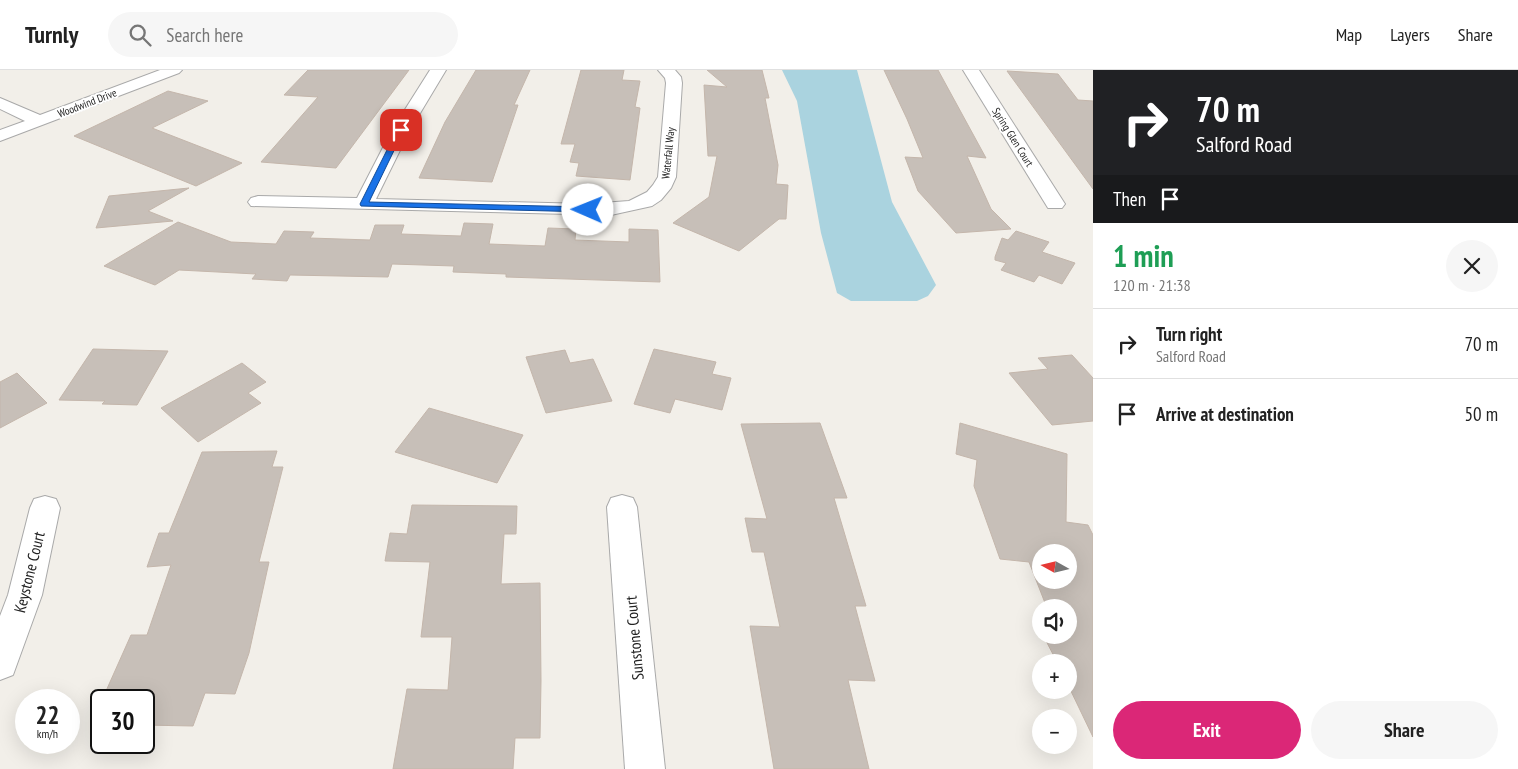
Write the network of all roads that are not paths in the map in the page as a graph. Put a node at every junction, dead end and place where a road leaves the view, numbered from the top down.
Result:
1 (174, 70) edge
2 (438, 70) edge
3 (666, 70) edge
4 (971, 70) edge
5 (0, 103) edge
6 (39, 121) junction
7 (0, 136) edge
8 (258, 202) dead end
9 (364, 204) junction
10 (1055, 204) dead end
11 (622, 507) dead end
12 (45, 508) dead end
13 (0, 663) edge
14 (645, 769) edge

1 - 6 street, Woodwind Drive
2 - 9 street
3 - 9 street, Waterfall Way
4 - 10 street, Spring Glen Court
5 - 6 street
6 - 7 street, Woodwind Drive
8 - 9 street, Waterfall Way
11 - 14 street, Sunstone Court
12 - 13 street, Keystone Court

